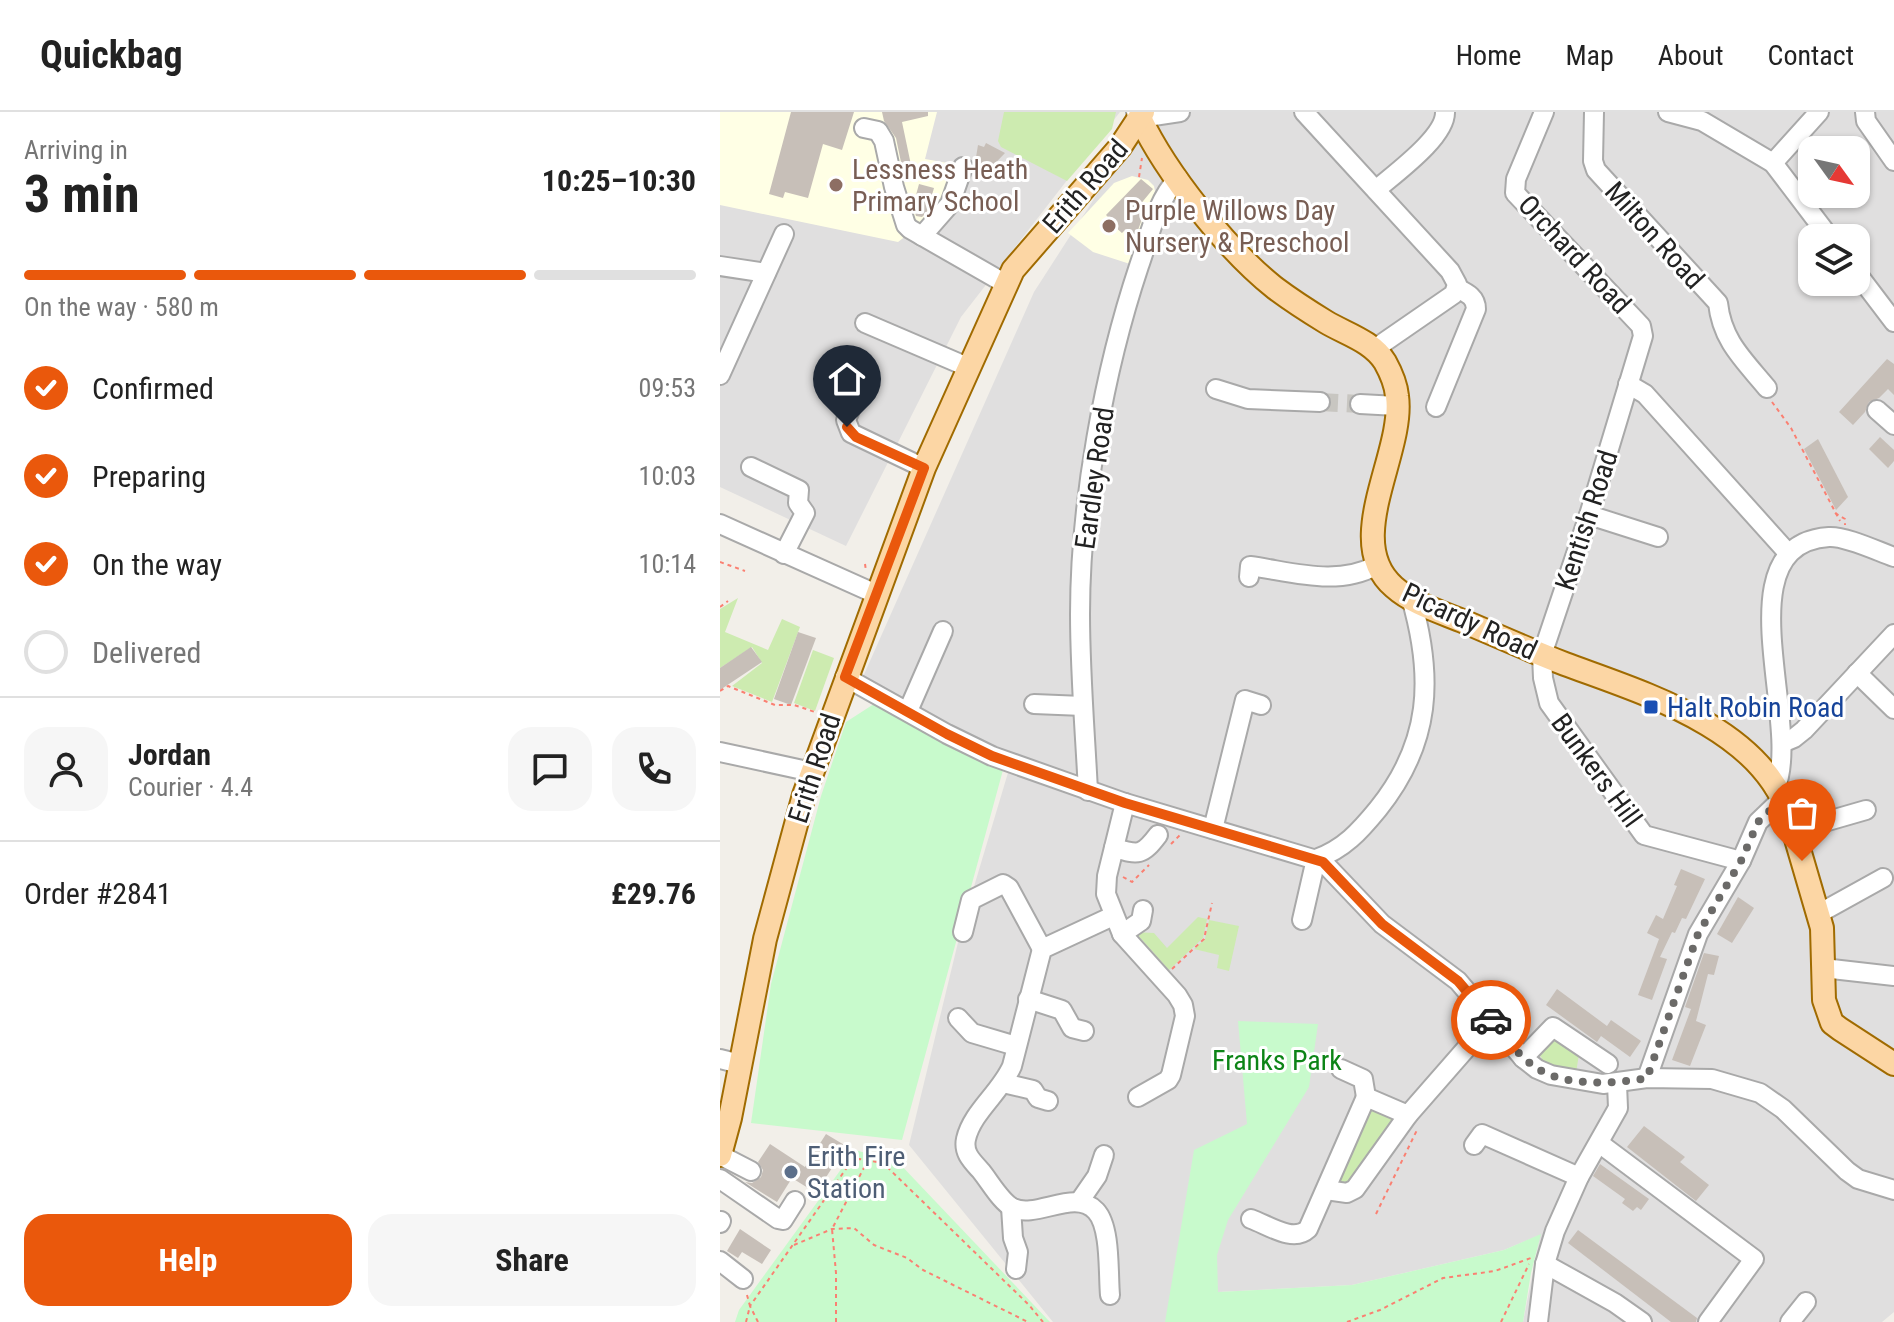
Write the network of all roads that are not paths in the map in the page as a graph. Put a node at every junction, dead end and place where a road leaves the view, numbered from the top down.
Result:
1 (1180, 112) edge
2 (1304, 112) edge
3 (1445, 112) edge
4 (1544, 112) edge
5 (1594, 112) edge
6 (1668, 112) edge
7 (1819, 112) edge
8 (1865, 112) edge
9 (1139, 114) edge
10 (864, 128) dead end
11 (1894, 161) edge
12 (1773, 163) junction
13 (963, 167) dead end
14 (1178, 178) junction
15 (1376, 190) junction
16 (1819, 224) edge
17 (784, 234) dead end
18 (922, 236) junction
19 (720, 266) edge
20 (766, 273) junction
21 (1006, 284) junction
22 (1457, 288) junction
23 (1870, 290) edge
24 (1894, 322) edge
25 (865, 323) dead end
26 (1641, 326) joint
27 (1377, 351) junction
28 (970, 368) junction
29 (720, 375) edge
30 (1628, 384) junction
31 (1767, 388) dead end
32 (829, 389) dead end
33 (1216, 389) dead end
34 (1320, 402) tunnel mouth
35 (1360, 404) tunnel mouth
36 (1397, 406) junction
37 (1436, 407) dead end
38 (1877, 410) dead end
39 (1894, 425) edge
40 (751, 467) dead end
41 (924, 468) junction
42 (1589, 515) junction
43 (720, 524) edge
44 (1658, 537) dead end
45 (1788, 553) junction
46 (784, 554) junction
47 (1894, 557) edge
48 (1377, 565) junction
49 (1250, 566) dead end
50 (876, 594) junction
51 (1411, 598) junction
52 (943, 631) dead end
53 (1894, 634) edge
54 (1542, 655) junction
55 (1857, 673) junction
56 (845, 677) junction
57 (1245, 700) dead end
58 (1034, 704) dead end
59 (1083, 706) junction
60 (1894, 709) edge
61 (908, 711) junction
62 (1782, 743) junction
63 (720, 752) edge
64 (812, 772) junction
65 (1088, 791) junction
66 (1779, 794) junction
67 (1125, 803) junction
68 (1866, 810) dead end
69 (1213, 829) junction
70 (1793, 831) junction
71 (1158, 835) dead end
72 (1353, 838) junction
73 (1114, 848) junction
74 (1316, 859) junction
75 (1741, 861) junction
76 (1883, 878) dead end
77 (1341, 880) junction
78 (1143, 910) dead end
79 (1818, 914) junction
80 (1113, 916) junction
81 (1302, 920) dead end
82 (963, 932) dead end
83 (1122, 934) junction
84 (1042, 949) junction
85 (1823, 968) junction
86 (1894, 976) edge
87 (1028, 999) junction
88 (958, 1018) dead end
89 (1491, 1020) junction
90 (1084, 1031) dead end
91 (1016, 1046) junction
92 (1523, 1058) junction
93 (730, 1061) edge
94 (1608, 1064) dead end
95 (1894, 1064) edge
96 (1341, 1069) dead end
97 (1647, 1078) junction
98 (1003, 1083) junction
99 (1617, 1084) junction
100 (1138, 1097) dead end
101 (1366, 1097) junction
102 (1048, 1101) dead end
103 (1413, 1122) junction
104 (1599, 1143) junction
105 (1474, 1145) dead end
106 (721, 1148) edge
107 (1104, 1155) dead end
108 (751, 1171) dead end
109 (1579, 1177) junction
110 (720, 1179) edge
111 (1326, 1190) junction
112 (1894, 1190) edge
113 (795, 1201) dead end
114 (1079, 1202) junction
115 (1011, 1207) junction
116 (1251, 1219) dead end
117 (720, 1261) edge
118 (1545, 1264) junction
119 (1016, 1269) dead end
120 (743, 1279) road end
121 (1110, 1295) dead end
122 (1806, 1302) dead end
123 (1538, 1322) edge
124 (1642, 1322) edge
125 (1708, 1322) edge
126 (1790, 1322) edge

1 - 9 street
2 - 15 street
3 - 15 street
4 - 26 street, Orchard Road
5 - 31 street, Milton Road
6 - 12 street
7 - 12 street
8 - 11 street
9 - 14 main road
9 - 21 main road, Erith Road
10 - 18 street
12 - 16 street
13 - 18 street
14 - 27 main road
14 - 59 street, Eardley Road
15 - 22 street
17 - 20 street
18 - 21 street
19 - 20 street
20 - 29 street
21 - 28 main road, Erith Road
22 - 27 street
22 - 37 street
23 - 24 street
25 - 28 street
26 - 30 street, Kentish Road
27 - 36 main road, Picardy Road
28 - 41 main road, Erith Road
30 - 42 street, Kentish Road
30 - 45 street
32 - 41 street
33 - 34 street
35 - 36 street
36 - 48 main road, Picardy Road
38 - 39 street
40 - 46 street
41 - 50 main road, Erith Road
42 - 44 street
42 - 54 street, Kentish Road
43 - 46 street
45 - 47 street
45 - 62 street
46 - 50 street
48 - 49 street
48 - 51 main road, Picardy Road
50 - 56 main road, Erith Road
51 - 54 main road, Picardy Road
51 - 72 street
52 - 61 street
53 - 55 street
54 - 66 main road, Picardy Road
54 - 75 street, Bunkers Hill
55 - 60 street
55 - 62 street
56 - 61 street
56 - 64 main road, Erith Road
57 - 69 street
58 - 59 street
59 - 65 street, Eardley Road
61 - 65 street
62 - 66 street
63 - 64 street
64 - 93 main road, Erith Road
65 - 67 street
66 - 70 main road, Picardy Road
66 - 75 street
67 - 69 street
67 - 73 street
68 - 70 street
69 - 74 street
70 - 79 main road, Picardy Road
71 - 73 street
72 - 74 street
72 - 77 street
73 - 80 street
74 - 77 street
74 - 81 street
75 - 97 street
76 - 79 street
77 - 89 street
78 - 83 street
79 - 85 main road, Picardy Road
80 - 83 street
80 - 84 street
82 - 84 street
83 - 100 street
84 - 87 street
85 - 86 street
85 - 95 main road, Picardy Road
87 - 90 street
87 - 91 street
88 - 91 street
89 - 92 street
89 - 103 street
91 - 98 street
92 - 94 street
92 - 99 street
93 - 106 main road, Erith Road
96 - 101 street
97 - 99 street
97 - 112 street
98 - 102 street
98 - 115 street
99 - 104 street
101 - 103 street
101 - 111 street
103 - 111 street
104 - 109 street
104 - 125 street
105 - 109 street
106 - 108 street
107 - 114 street
109 - 118 street
110 - 113 street
111 - 116 street
114 - 115 street
114 - 121 street
115 - 119 street
117 - 120 street
118 - 123 street
118 - 124 street
122 - 126 street

